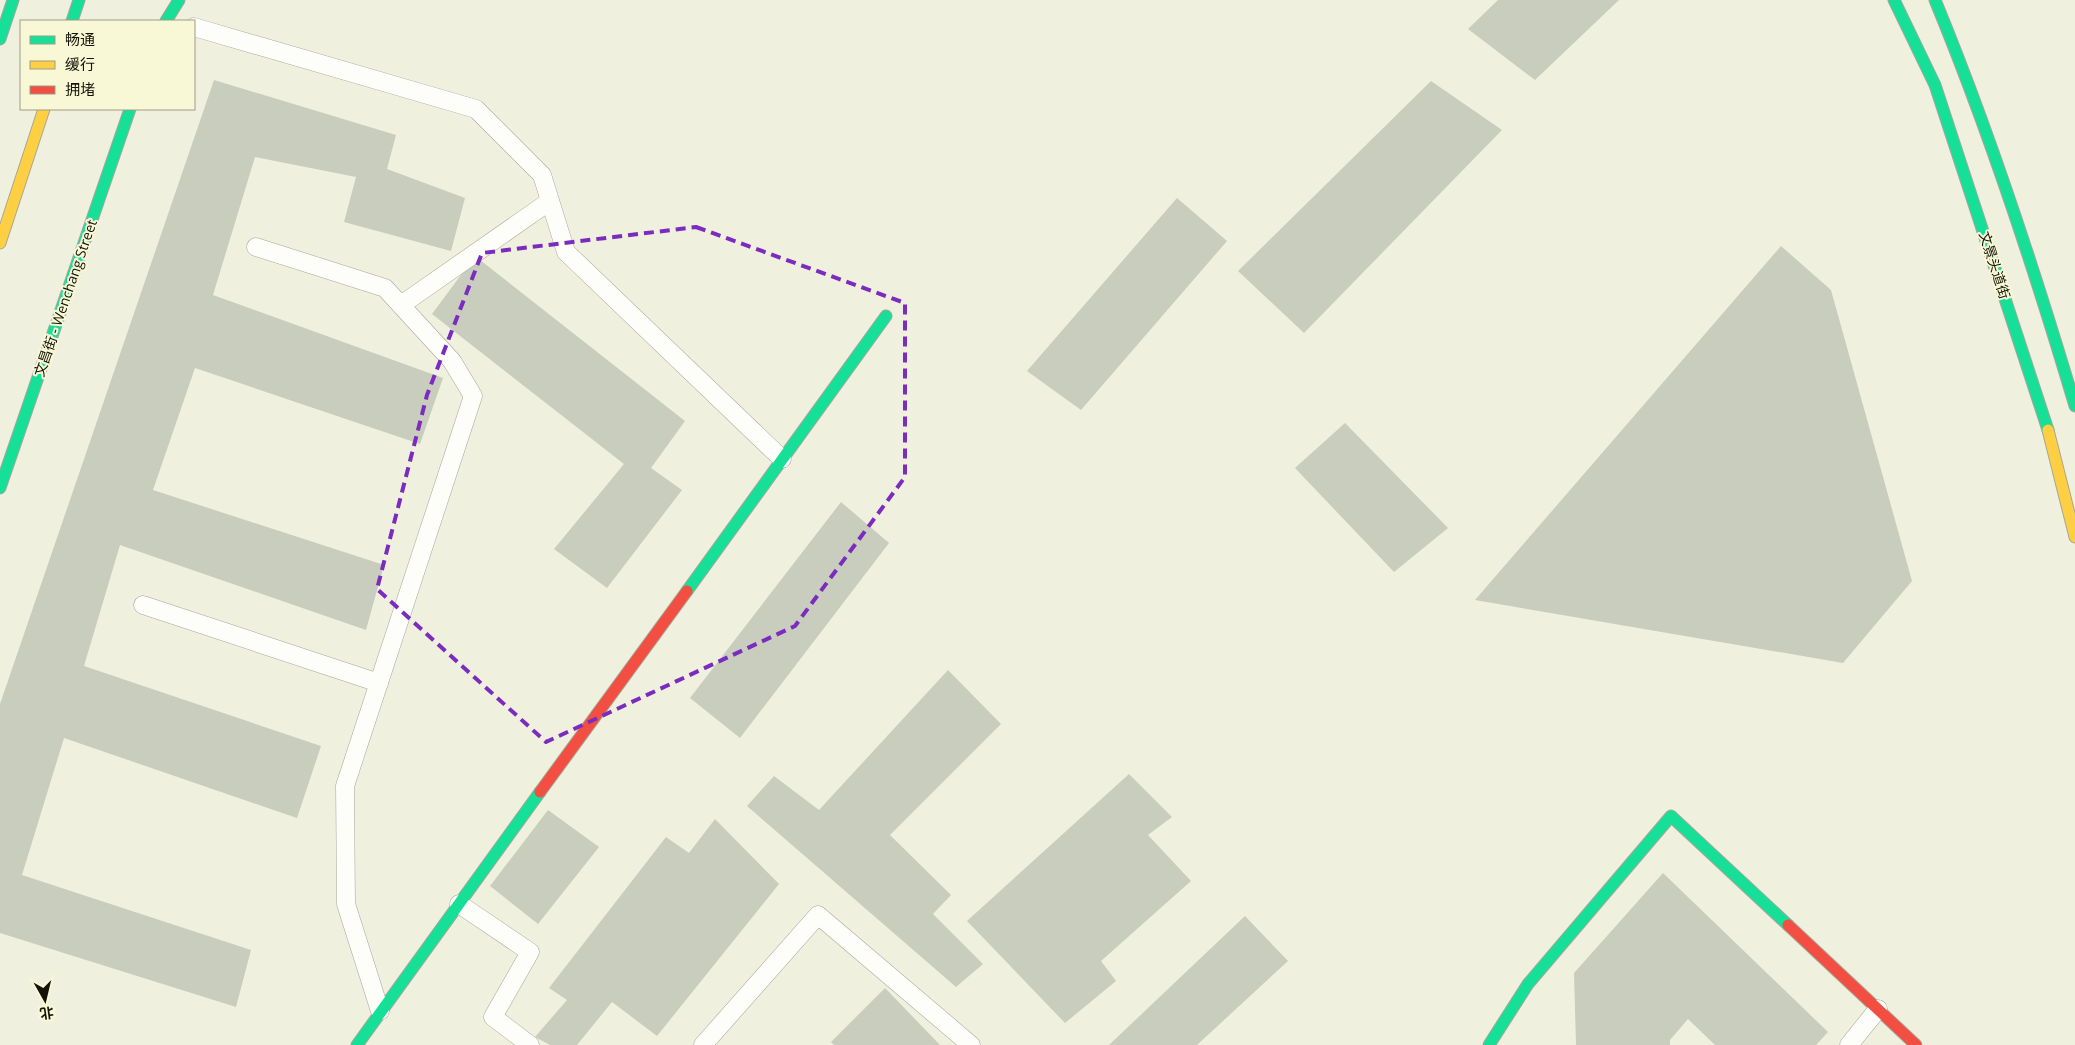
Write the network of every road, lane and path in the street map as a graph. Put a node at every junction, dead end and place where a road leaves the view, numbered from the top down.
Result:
1 (13, 0) edge
2 (79, 0) edge
3 (165, 0) edge
4 (179, 0) edge
5 (1894, 0) edge
6 (1935, 0) edge
7 (72, 20) edge
8 (166, 20) edge
9 (167, 20) edge
10 (195, 27) edge
11 (0, 39) edge
12 (44, 110) edge
13 (130, 110) edge
14 (550, 201) junction
15 (0, 243) edge
16 (256, 247) dead end
17 (401, 305) junction
18 (886, 316) dead end
19 (2075, 406) edge
20 (782, 459) junction
21 (0, 488) edge
22 (2075, 537) edge
23 (143, 605) dead end
24 (379, 683) junction
25 (459, 904) junction
26 (1878, 1010) junction
27 (380, 1011) junction
28 (357, 1045) edge
29 (530, 1045) edge
30 (703, 1045) edge
31 (972, 1045) edge
32 (1490, 1045) edge
33 (1848, 1045) edge
34 (1916, 1045) edge

1 - 11 main road
2 - 7 main road
3 - 8 main road
4 - 9 main road
5 - 22 main road, 文景头道街
6 - 19 main road
10 - 14 lane
12 - 15 main road
13 - 21 main road, 文昌街 - Wenchang Street
14 - 17 lane
14 - 20 lane
16 - 17 lane
17 - 24 lane
18 - 20 main road
20 - 25 main road
23 - 24 lane
24 - 27 lane
25 - 27 main road
25 - 29 lane
26 - 32 main road
26 - 33 lane
26 - 34 main road
27 - 28 main road
30 - 31 lane

